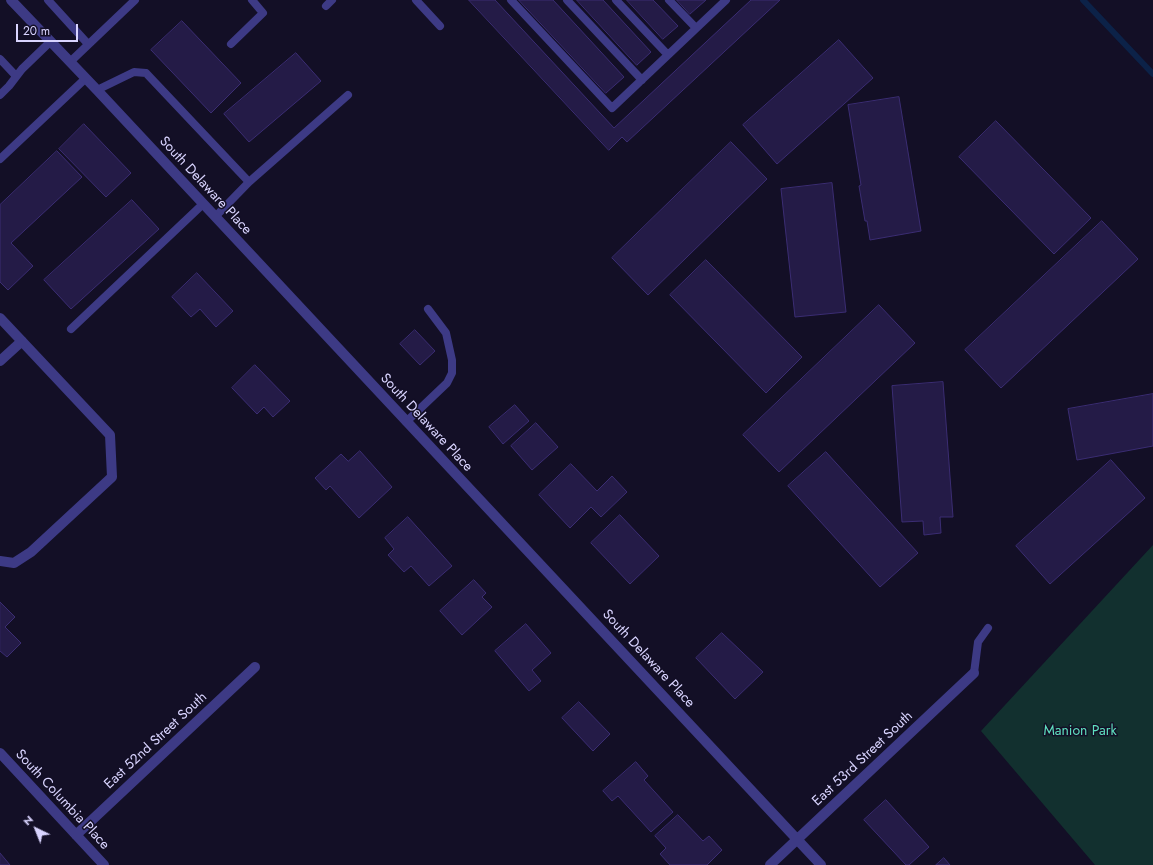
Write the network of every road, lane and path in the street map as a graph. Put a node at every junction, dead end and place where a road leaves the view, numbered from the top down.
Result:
1 (11, 0) edge
2 (48, 0) edge
3 (135, 0) edge
4 (252, 0) edge
5 (332, 0) edge
6 (416, 0) edge
7 (511, 0) edge
8 (567, 0) edge
9 (616, 0) edge
10 (669, 0) edge
11 (725, 0) edge
12 (326, 6) dead end
13 (440, 26) dead end
14 (696, 28) junction
15 (51, 41) junction
16 (88, 44) junction
17 (231, 44) dead end
18 (668, 55) junction
19 (0, 59) edge
20 (70, 62) junction
21 (16, 76) junction
22 (86, 78) junction
23 (642, 80) junction
24 (97, 90) junction
25 (0, 95) edge
26 (348, 95) dead end
27 (0, 159) edge
28 (249, 182) junction
29 (203, 204) junction
30 (215, 217) junction
31 (428, 309) dead end
32 (0, 318) edge
33 (71, 329) dead end
34 (22, 341) junction
35 (0, 361) edge
36 (406, 422) junction
37 (0, 562) edge
38 (988, 628) dead end
39 (255, 667) dead end
40 (974, 673) joint
41 (0, 753) edge
42 (76, 835) junction
43 (797, 839) junction
44 (104, 865) edge
45 (770, 865) edge
46 (821, 865) edge

1 - 15 street, South Delaware Place
2 - 16 lane
3 - 16 lane
4 - 17 lane
5 - 12 lane
6 - 13 lane
7 - 23 lane
8 - 23 lane
9 - 18 lane
10 - 14 lane
11 - 14 lane
14 - 18 lane
15 - 20 street, South Delaware Place
15 - 21 lane
16 - 20 lane
18 - 23 lane
19 - 21 lane
20 - 22 street, South Delaware Place
21 - 25 lane
22 - 24 street, South Delaware Place
22 - 27 lane
24 - 28 lane
24 - 29 street, South Delaware Place
26 - 28 lane
28 - 30 lane
29 - 30 street, South Delaware Place
29 - 33 lane
30 - 36 street, South Delaware Place
31 - 36 lane
32 - 34 street
34 - 35 street
34 - 37 street
36 - 43 street, South Delaware Place
38 - 40 lane
39 - 42 street, East 52nd Street South
40 - 43 street, East 53rd Street South
41 - 42 street, South Columbia Place
42 - 44 street, South Columbia Place
43 - 45 street, East 53rd Street South
43 - 46 street, South Delaware Place

